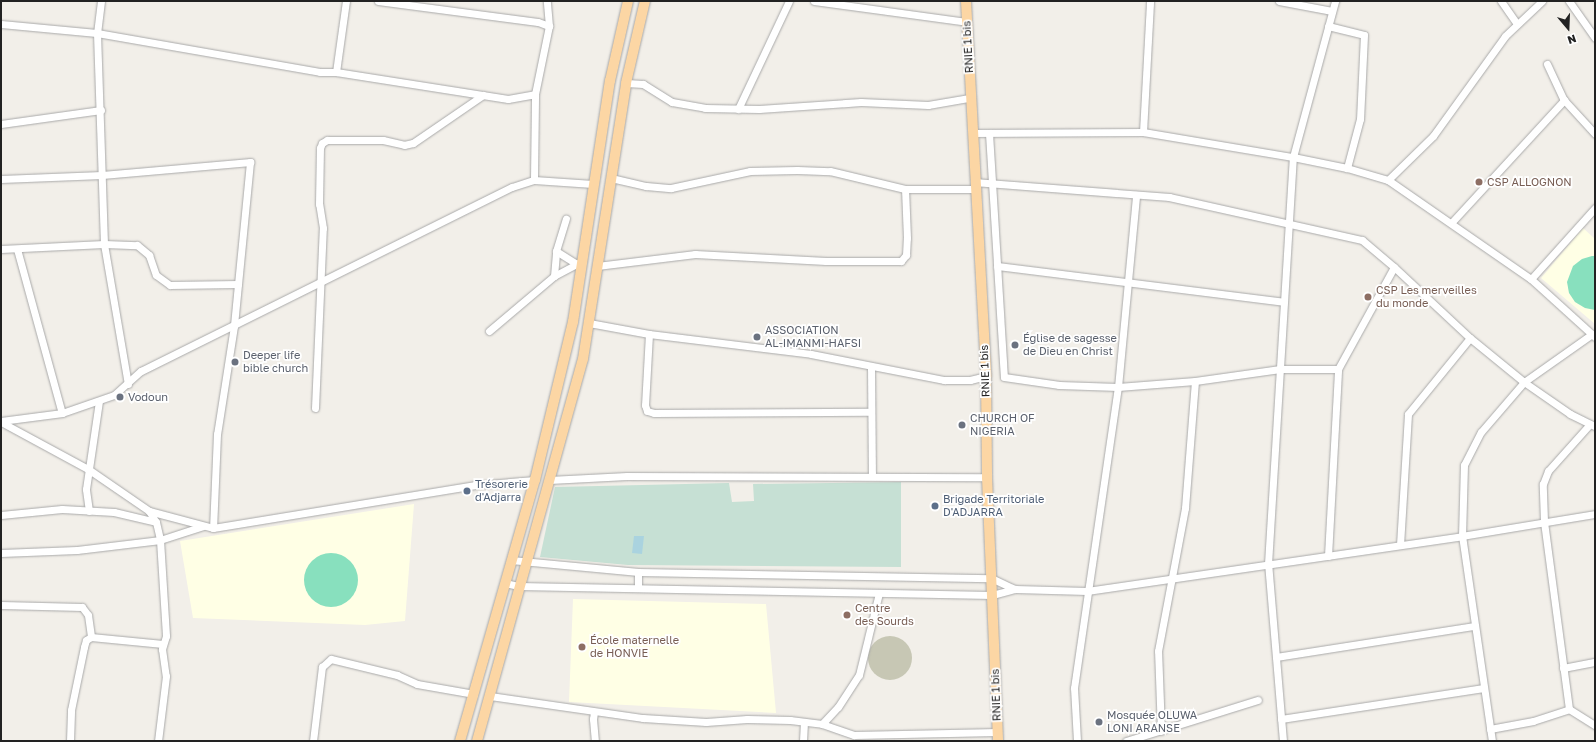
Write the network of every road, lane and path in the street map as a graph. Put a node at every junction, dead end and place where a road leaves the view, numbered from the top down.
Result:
1 (101, 1) edge
2 (346, 1) edge
3 (378, 1) edge
4 (547, 1) edge
5 (628, 1) edge
6 (645, 1) edge
7 (789, 1) edge
8 (814, 1) edge
9 (966, 1) edge
10 (1150, 1) edge
11 (1278, 1) edge
12 (1335, 1) edge
13 (1501, 1) edge
14 (1542, 1) edge
15 (1569, 1) edge
16 (1332, 11) junction
17 (548, 15) junction
18 (538, 22) junction
19 (967, 22) junction
20 (1, 24) edge
21 (1517, 24) junction
22 (549, 26) junction
23 (1328, 26) junction
24 (97, 33) junction
25 (1595, 38) edge
26 (1547, 64) dead end
27 (336, 72) junction
28 (626, 83) junction
29 (535, 94) junction
30 (483, 95) junction
31 (969, 98) junction
32 (1564, 100) junction
33 (738, 109) junction
34 (101, 110) junction
35 (1, 124) edge
36 (1143, 132) junction
37 (972, 133) junction
38 (989, 133) junction
39 (1595, 134) edge
40 (1293, 157) junction
41 (1347, 168) junction
42 (102, 175) junction
43 (611, 178) junction
44 (1, 179) edge
45 (534, 180) junction
46 (1388, 180) junction
47 (593, 184) junction
48 (992, 184) junction
49 (974, 185) junction
50 (905, 189) junction
51 (1136, 195) junction
52 (1595, 208) edge
53 (566, 218) dead end
54 (1452, 222) junction
55 (1290, 224) junction
56 (104, 244) junction
57 (17, 248) junction
58 (1, 249) edge
59 (556, 250) junction
60 (579, 262) junction
61 (597, 266) junction
62 (997, 266) junction
63 (1394, 267) junction
64 (554, 276) junction
65 (1531, 279) junction
66 (1128, 282) junction
67 (238, 284) junction
68 (319, 284) junction
69 (1284, 302) junction
70 (589, 323) junction
71 (234, 326) junction
72 (489, 331) dead end
73 (649, 334) junction
74 (1594, 335) edge
75 (1470, 338) junction
76 (871, 367) junction
77 (1338, 368) junction
78 (1280, 369) junction
79 (986, 376) junction
80 (1195, 381) junction
81 (1524, 382) junction
82 (128, 384) junction
83 (1118, 387) junction
84 (99, 401) junction
85 (315, 408) dead end
86 (871, 412) junction
87 (62, 413) junction
88 (1, 422) edge
89 (1593, 425) edge
90 (88, 469) junction
91 (872, 475) junction
92 (987, 477) junction
93 (535, 480) junction
94 (549, 480) junction
95 (89, 511) junction
96 (149, 511) junction
97 (1595, 514) edge
98 (1, 515) edge
99 (1544, 521) junction
100 (156, 522) junction
101 (203, 526) junction
102 (213, 528) junction
103 (1462, 536) junction
104 (160, 540) junction
105 (1400, 545) junction
106 (1, 553) edge
107 (1328, 556) junction
108 (511, 560) junction
109 (525, 562) junction
110 (1268, 564) junction
111 (638, 572) junction
112 (991, 578) junction
113 (1171, 579) junction
114 (505, 583) junction
115 (518, 586) junction
116 (638, 588) junction
117 (1015, 589) junction
118 (1087, 591) junction
119 (879, 593) junction
120 (992, 595) junction
121 (1, 605) edge
122 (1475, 626) junction
123 (91, 637) junction
124 (163, 644) junction
125 (1276, 657) junction
126 (1595, 662) edge
127 (1563, 668) junction
128 (1484, 688) junction
129 (474, 694) junction
130 (490, 696) junction
131 (1258, 700) dead end
132 (1569, 709) junction
133 (594, 712) junction
134 (1281, 720) junction
135 (804, 723) junction
136 (822, 724) junction
137 (1595, 725) edge
138 (1490, 729) junction
139 (1161, 731) junction
140 (998, 737) edge
141 (890, 738) edge
142 (70, 741) edge
143 (158, 741) edge
144 (313, 741) edge
145 (460, 741) edge
146 (477, 741) edge
147 (595, 741) edge
148 (803, 741) edge
149 (1077, 741) edge
150 (1126, 741) edge
151 (1283, 741) edge
152 (1492, 741) edge

1 - 24 street
2 - 27 street
3 - 18 street
4 - 17 street
5 - 47 main road
6 - 28 main road
7 - 33 street
8 - 19 street
9 - 19 main road, RNIE 1 bis
10 - 36 street
11 - 16 street
12 - 16 street
13 - 21 street
14 - 21 street
15 - 25 street
16 - 23 street
17 - 18 street
17 - 22 street
18 - 22 street
19 - 31 main road, RNIE 1 bis
20 - 24 street
21 - 46 street
22 - 29 street
23 - 40 street
23 - 41 street
24 - 27 street
24 - 34 street
26 - 32 street
27 - 30 street
28 - 33 street
28 - 43 main road
29 - 30 street
29 - 45 street
30 - 68 street
31 - 33 street
31 - 37 main road, RNIE 1 bis
32 - 39 street
32 - 54 street
34 - 35 street
34 - 42 street
36 - 38 street
36 - 40 street
37 - 38 street
37 - 49 main road, RNIE 1 bis
38 - 48 street
40 - 41 street
40 - 55 street
41 - 46 street
42 - 44 street
42 - 56 street
42 - 67 street
43 - 50 street
43 - 61 main road
45 - 47 street
45 - 68 street
46 - 54 street
47 - 60 main road
48 - 49 street
48 - 51 street
48 - 62 street
49 - 50 street
49 - 79 main road, RNIE 1 bis
50 - 61 street
51 - 55 street
51 - 66 street
52 - 65 street
53 - 59 street
54 - 65 street
55 - 63 street
55 - 69 street
56 - 57 street
56 - 67 street
56 - 82 street
57 - 58 street
57 - 87 street
59 - 60 street
59 - 64 street
60 - 64 street
60 - 93 main road
61 - 70 main road
62 - 66 street
62 - 83 street
63 - 75 street
63 - 77 street
64 - 72 street
65 - 74 street
66 - 69 street
66 - 83 street
67 - 71 street
68 - 71 street
68 - 85 street
69 - 78 street
70 - 73 street
70 - 94 main road
71 - 82 street
71 - 102 street
73 - 76 street
73 - 86 street
74 - 81 street
75 - 81 street
75 - 105 street
76 - 79 street
76 - 86 street
77 - 78 street
77 - 107 street
78 - 80 street
78 - 110 street
79 - 92 main road, RNIE 1 bis
80 - 83 street
80 - 113 street
81 - 89 street
81 - 103 street
82 - 84 street
83 - 118 street
84 - 87 street
84 - 90 street
86 - 91 street
87 - 88 street
88 - 90 street
89 - 99 street
90 - 95 street
90 - 96 street
91 - 92 street
91 - 94 street
92 - 112 main road, RNIE 1 bis
93 - 102 street
93 - 108 main road
94 - 109 main road
95 - 98 street
95 - 100 street
96 - 100 street
96 - 101 street
97 - 99 street
99 - 103 street
99 - 127 street
100 - 104 street
101 - 102 street
101 - 104 street
103 - 105 street
103 - 122 street
104 - 106 street
104 - 124 street
105 - 107 street
107 - 110 street
108 - 109 street
108 - 114 main road
109 - 111 street
109 - 115 main road
110 - 113 street
110 - 125 street
111 - 112 street
111 - 116 street
112 - 117 street
112 - 120 main road, RNIE 1 bis
113 - 118 street
113 - 139 street
114 - 115 street
114 - 129 main road
115 - 116 street
115 - 130 main road
116 - 119 street
117 - 118 street
117 - 120 street
118 - 149 street
119 - 120 street
119 - 136 street
120 - 140 main road, RNIE 1 bis
121 - 123 street
122 - 125 street
122 - 128 street
123 - 124 street
123 - 142 street
124 - 143 street
125 - 134 street
126 - 127 street
127 - 132 street
128 - 134 street
128 - 138 street
129 - 144 street
129 - 145 main road
130 - 133 street
130 - 146 main road
131 - 139 street
132 - 137 street
132 - 138 street
133 - 135 street
133 - 147 street
134 - 151 street
135 - 136 street
135 - 148 street
136 - 141 street
138 - 152 street
139 - 150 street
140 - 141 street

